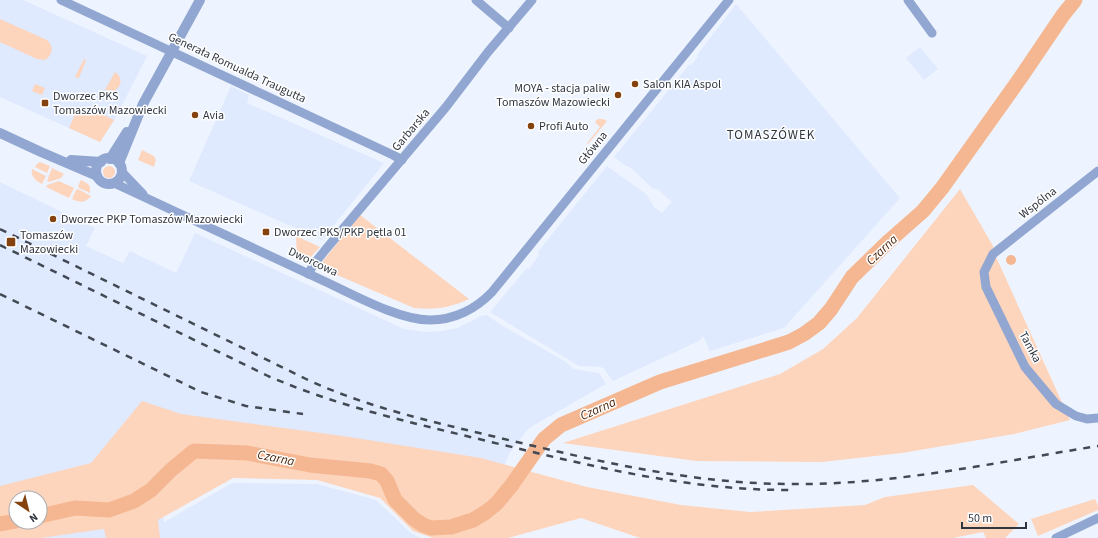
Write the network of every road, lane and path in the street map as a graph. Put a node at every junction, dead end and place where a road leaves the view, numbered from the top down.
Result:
1 (61, 0) edge
2 (200, 0) edge
3 (476, 0) edge
4 (532, 0) edge
5 (729, 0) edge
6 (908, 0) edge
7 (509, 28) junction
8 (932, 33) dead end
9 (171, 51) junction
10 (0, 133) edge
11 (61, 160) junction
12 (402, 160) junction
13 (113, 164) junction
14 (1098, 171) edge
15 (97, 176) junction
16 (114, 183) junction
17 (148, 199) junction
18 (993, 254) joint
19 (308, 274) junction
20 (473, 308) joint
21 (1098, 418) edge
22 (1098, 518) edge
23 (1062, 537) edge

1 - 9 street, Generała Romualda Traugutta
2 - 9 street
3 - 7 street
4 - 7 street, Garbarska
5 - 20 street, Główna
6 - 8 street
7 - 12 street, Garbarska
9 - 12 street, Generała Romualda Traugutta
9 - 13 street
10 - 11 street
11 - 13 street
11 - 15 street
12 - 19 street, Garbarska
13 - 15 street
13 - 16 street
13 - 17 street, Dworcowa
14 - 18 street, Wspólna
15 - 16 street
16 - 17 street, Dworcowa
17 - 19 street, Dworcowa
18 - 21 street, Tamka
19 - 20 street, Dworcowa
22 - 23 street

